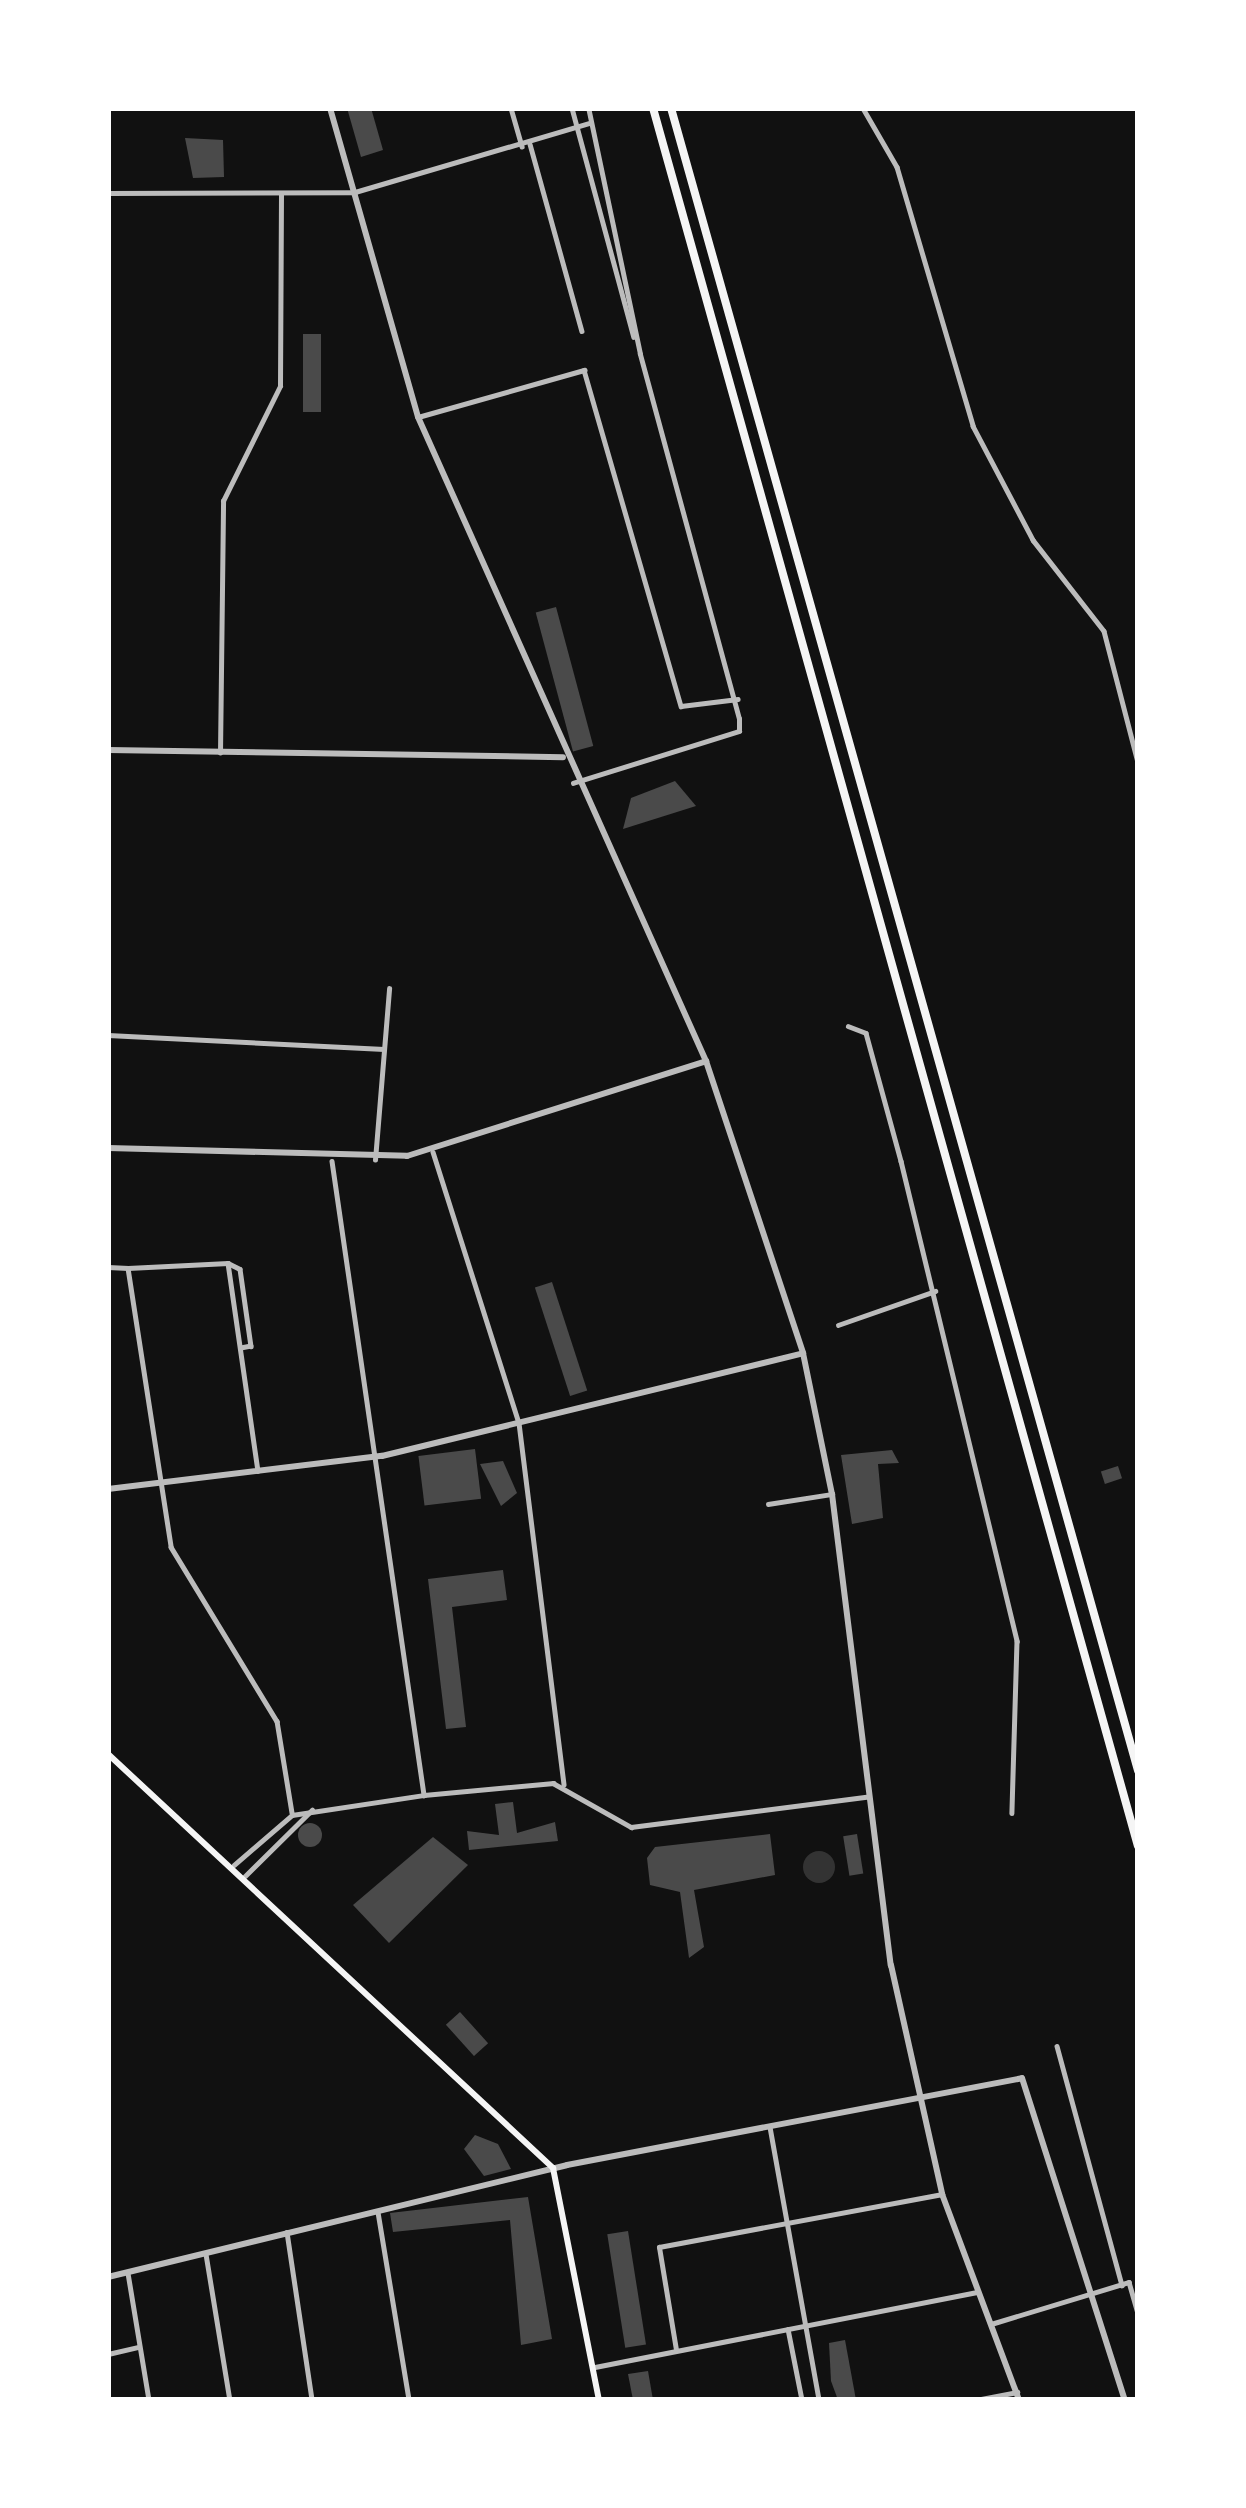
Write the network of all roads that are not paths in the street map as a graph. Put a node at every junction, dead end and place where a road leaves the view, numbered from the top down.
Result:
1 (331, 108) edge
2 (511, 108) edge
3 (572, 108) edge
4 (588, 108) edge
5 (652, 108) edge
6 (671, 108) edge
7 (863, 108) edge
8 (593, 122) junction
9 (577, 129) junction
10 (526, 145) junction
11 (355, 192) junction
12 (108, 193) edge
13 (281, 195) junction
14 (582, 331) dead end
15 (640, 354) junction
16 (418, 417) junction
17 (738, 699) junction
18 (108, 750) edge
19 (220, 753) junction
20 (563, 757) junction
21 (1138, 762) edge
22 (573, 783) junction
23 (388, 989) dead end
24 (848, 1026) dead end
25 (108, 1035) edge
26 (384, 1049) junction
27 (706, 1061) junction
28 (108, 1148) edge
29 (433, 1152) junction
30 (332, 1160) junction
31 (375, 1160) junction
32 (108, 1267) edge
33 (128, 1268) junction
34 (935, 1292) junction
35 (838, 1325) dead end
36 (803, 1353) junction
37 (519, 1423) junction
38 (382, 1456) junction
39 (258, 1471) junction
40 (158, 1484) junction
41 (108, 1490) edge
42 (832, 1494) junction
43 (767, 1504) dead end
44 (108, 1754) edge
45 (1138, 1772) edge
46 (564, 1785) junction
47 (424, 1795) junction
48 (866, 1797) junction
49 (316, 1806) junction
50 (1012, 1813) dead end
51 (292, 1815) junction
52 (1138, 1846) edge
53 (234, 1865) junction
54 (245, 1876) junction
55 (1057, 2046) dead end
56 (921, 2103) junction
57 (770, 2127) junction
58 (553, 2168) junction
59 (942, 2194) junction
60 (378, 2212) junction
61 (788, 2221) junction
62 (287, 2232) junction
63 (206, 2254) junction
64 (128, 2272) junction
65 (108, 2277) edge
66 (1122, 2285) junction
67 (977, 2292) junction
68 (1092, 2294) junction
69 (1138, 2313) edge
70 (991, 2324) junction
71 (806, 2326) junction
72 (788, 2330) junction
73 (140, 2346) junction
74 (676, 2350) junction
75 (108, 2354) edge
76 (595, 2367) junction
77 (1018, 2396) edge
78 (149, 2400) edge
79 (230, 2400) edge
80 (312, 2400) edge
81 (409, 2400) edge
82 (599, 2400) edge
83 (802, 2400) edge
84 (819, 2400) edge
85 (976, 2400) edge
86 (1125, 2400) edge

1 - 11 street
2 - 10 street
3 - 9 street
4 - 8 street
5 - 52 highway
6 - 45 highway
7 - 21 street
8 - 9 street
8 - 15 street
9 - 10 street
9 - 15 street
10 - 11 street
10 - 14 street
11 - 13 street
11 - 16 street
12 - 13 street
13 - 19 street
15 - 17 street
16 - 17 street
16 - 20 street
17 - 22 street
18 - 19 street
19 - 20 street
20 - 22 street
22 - 27 street
23 - 26 street
24 - 34 street
25 - 26 street
26 - 31 street
27 - 29 street
27 - 36 street
28 - 30 street
29 - 31 street
29 - 37 street
30 - 31 street
30 - 38 street
32 - 33 street
33 - 39 street
33 - 40 street
34 - 35 street
34 - 50 street
36 - 37 street
36 - 42 street
37 - 38 street
37 - 46 street
38 - 39 street
38 - 47 street
39 - 40 street
40 - 41 street
40 - 51 street
42 - 43 street
42 - 48 street
44 - 53 main road
46 - 47 street
46 - 48 street
47 - 49 street
48 - 56 street
49 - 51 street
49 - 54 street
51 - 53 street
53 - 54 main road
54 - 58 main road
55 - 66 street
56 - 57 street
56 - 59 street
56 - 68 street
57 - 58 street
57 - 61 street
58 - 60 street
58 - 76 main road
59 - 61 street
59 - 67 street
60 - 62 street
60 - 81 street
61 - 71 street
61 - 74 street
62 - 63 street
62 - 80 street
63 - 64 street
63 - 79 street
64 - 65 street
64 - 73 street
66 - 68 street
66 - 69 street
67 - 70 street
67 - 71 street
68 - 70 street
68 - 86 street
70 - 77 street
71 - 72 street
71 - 84 street
72 - 74 street
72 - 83 street
73 - 75 street
73 - 78 street
74 - 76 street
76 - 82 main road
77 - 85 street

